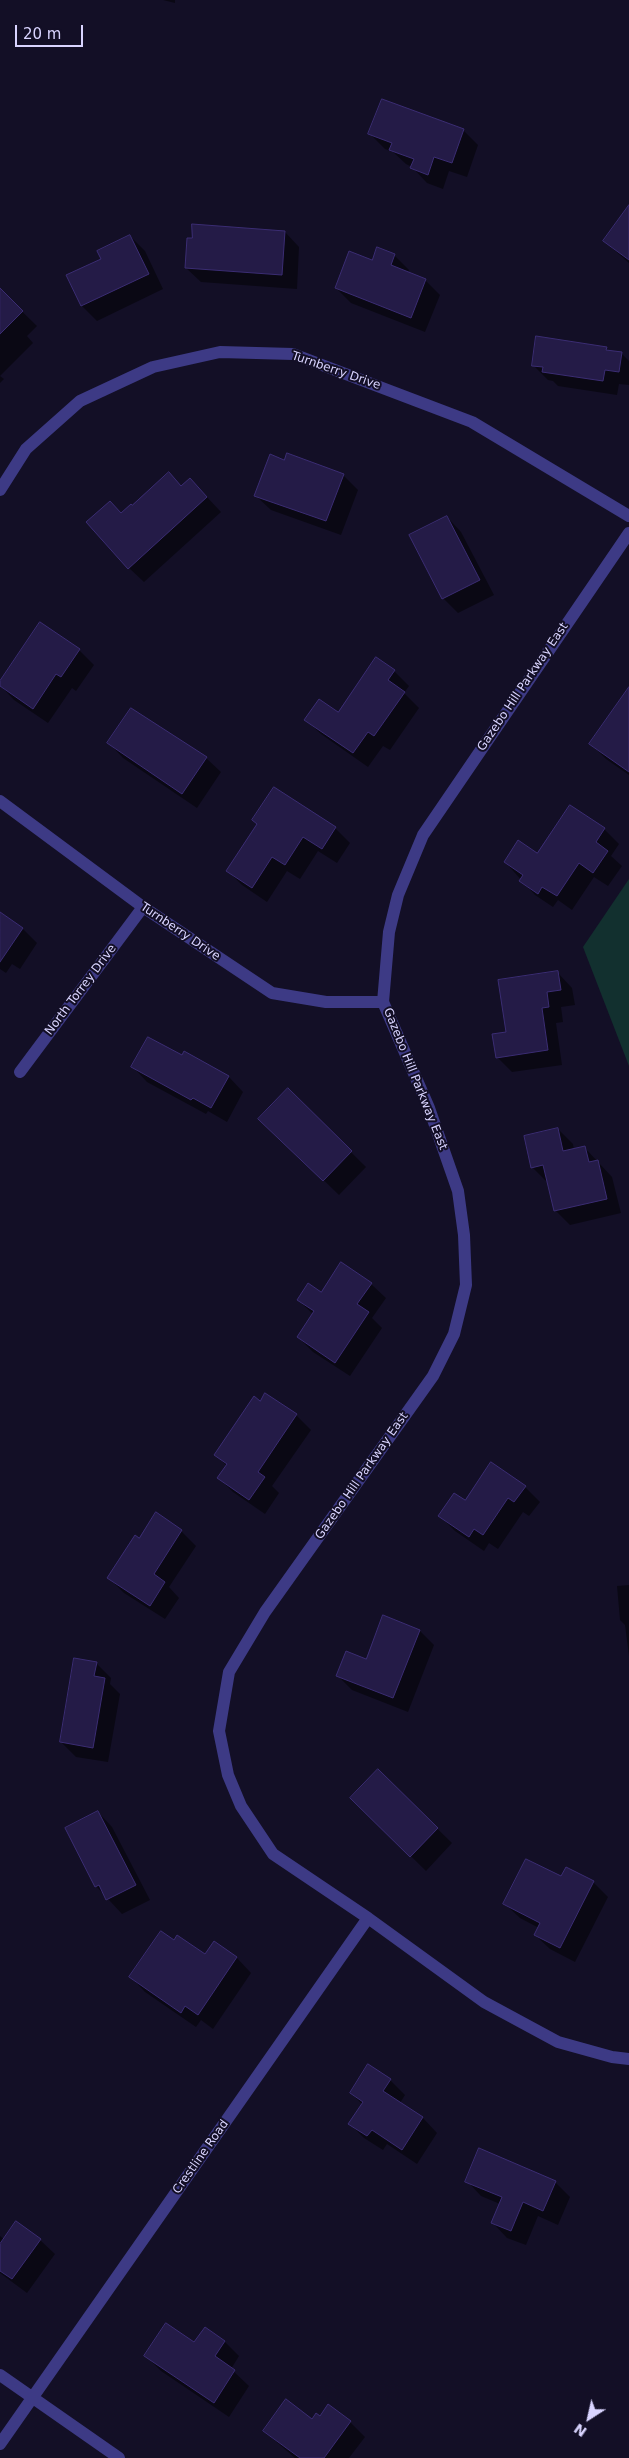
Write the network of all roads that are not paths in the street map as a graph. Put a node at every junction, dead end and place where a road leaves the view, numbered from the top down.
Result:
1 (0, 490) edge
2 (629, 516) edge
3 (629, 532) edge
4 (0, 801) edge
5 (143, 907) junction
6 (383, 1002) junction
7 (20, 1072) dead end
8 (368, 1918) junction
9 (629, 2059) edge
10 (0, 2374) edge
11 (33, 2397) junction
12 (0, 2444) edge
13 (119, 2458) edge

1 - 2 street, Turnberry Drive
3 - 6 street, Gazebo Hill Parkway East
4 - 5 street, Turnberry Drive
5 - 6 street, Turnberry Drive
5 - 7 street, North Torrey Drive
6 - 8 street, Gazebo Hill Parkway East
8 - 9 street, Gazebo Hill Parkway East
8 - 11 street, Crestline Road
10 - 11 street
11 - 12 street, Crestline Road
11 - 13 street

